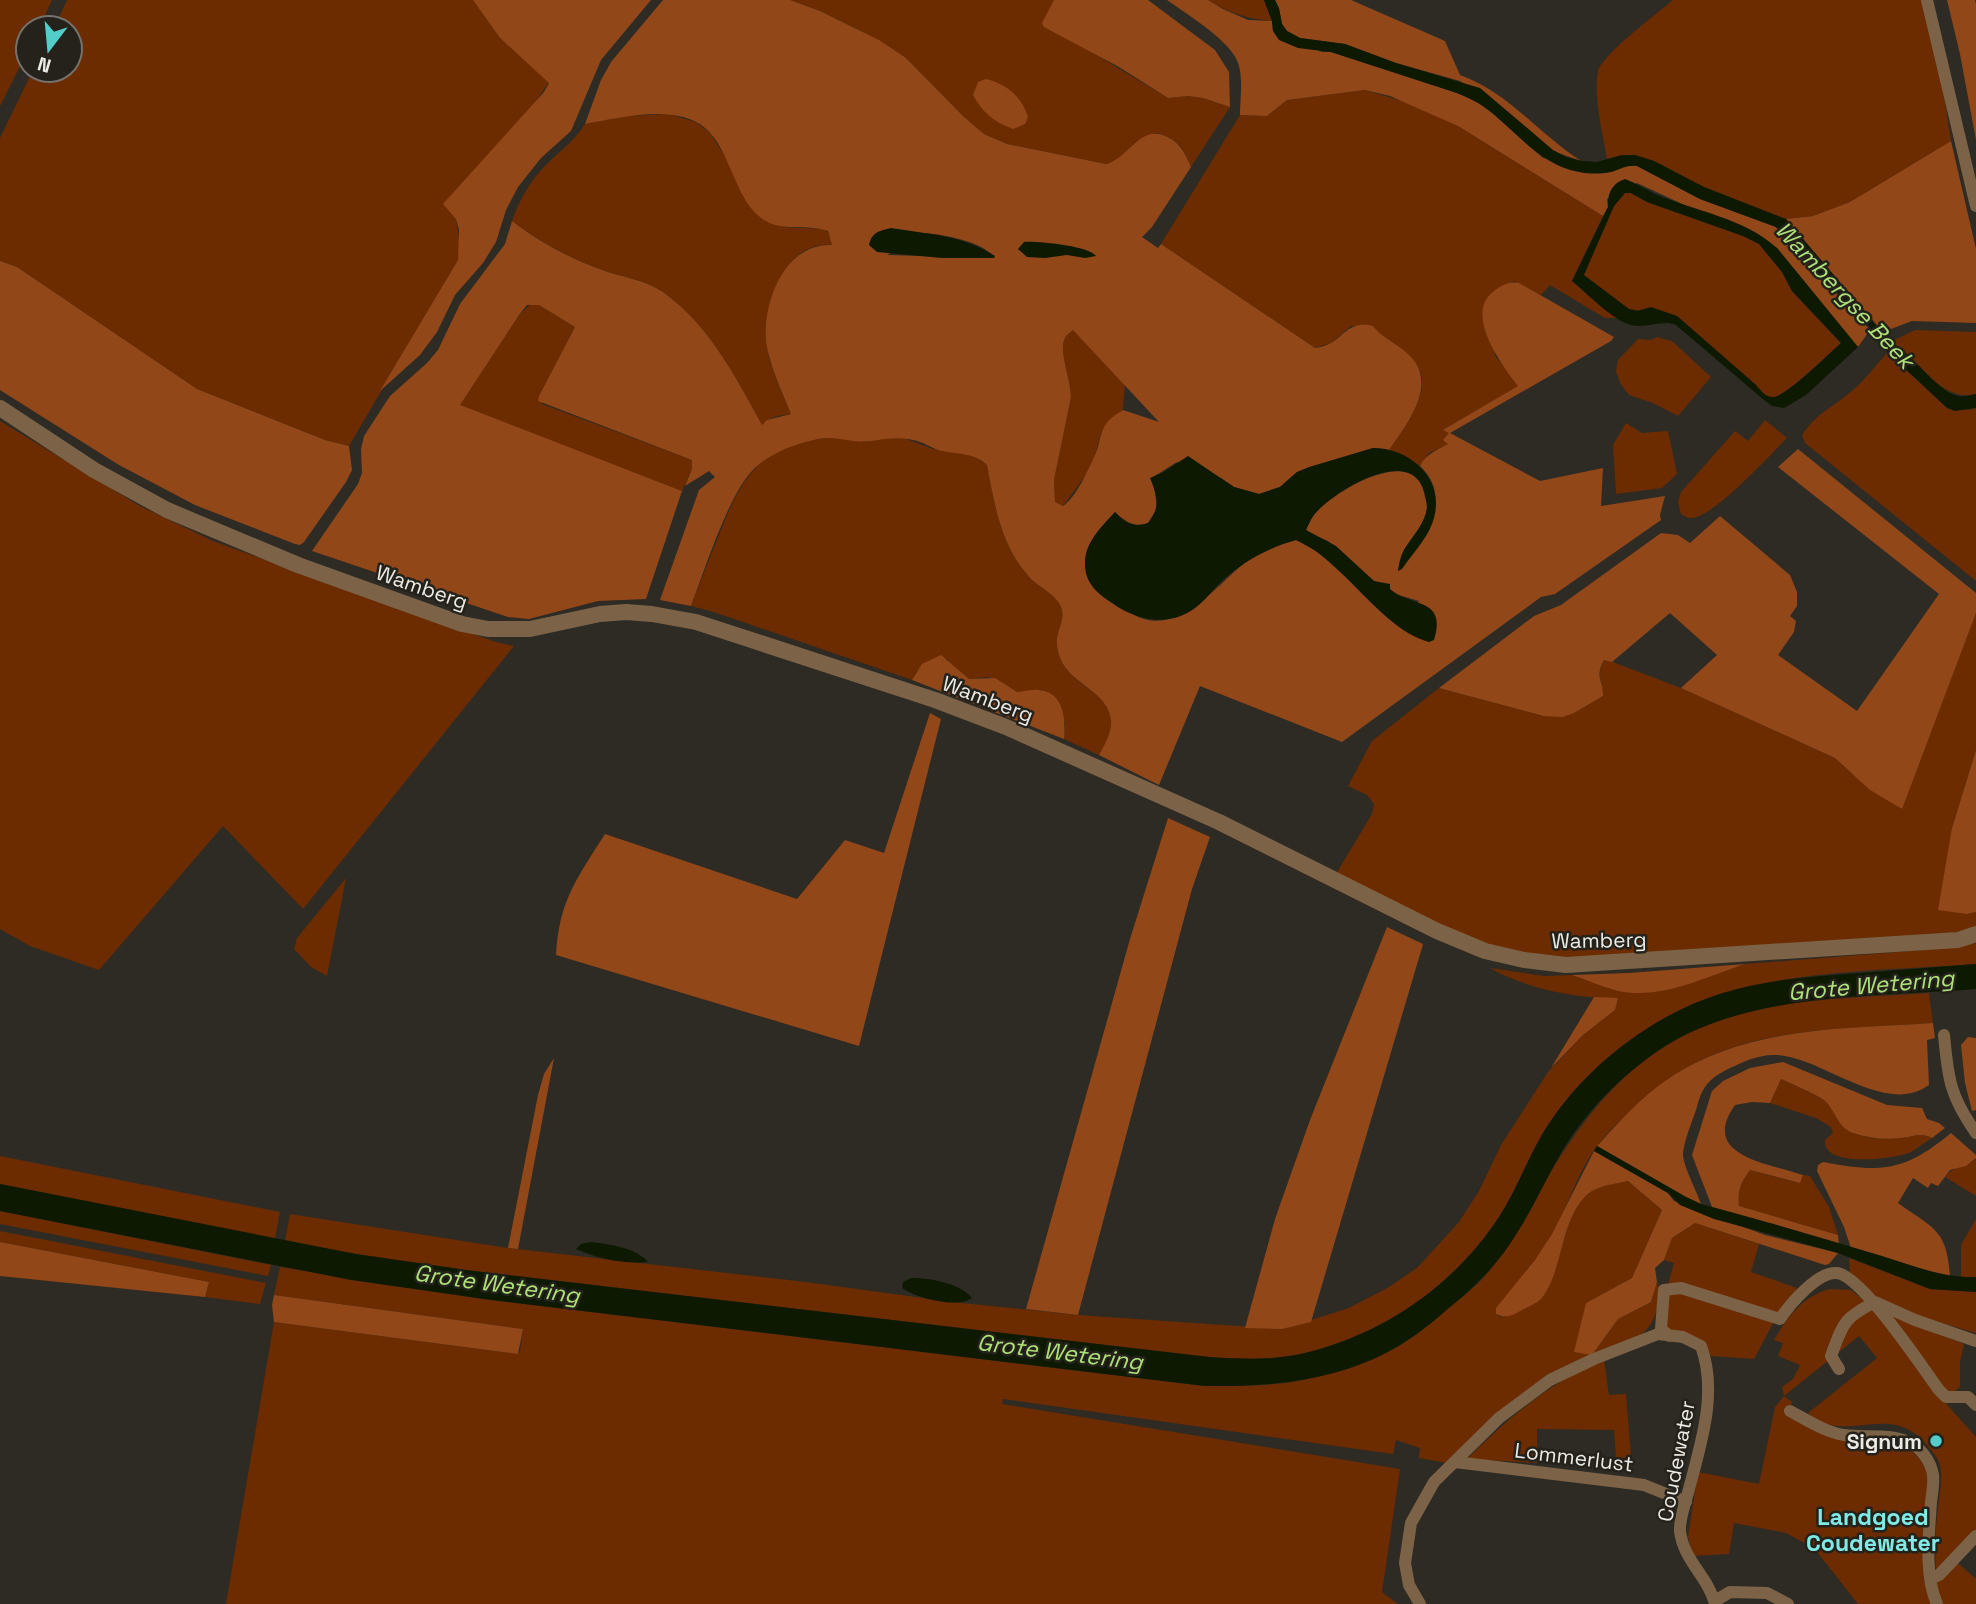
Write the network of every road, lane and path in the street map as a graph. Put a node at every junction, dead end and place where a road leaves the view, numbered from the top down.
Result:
1 (1927, 0) edge
2 (1976, 206) edge
3 (0, 408) edge
4 (1976, 934) edge
5 (1944, 1035) dead end
6 (1976, 1133) edge
7 (1875, 1303) junction
8 (1669, 1336) junction
9 (1976, 1342) edge
10 (1839, 1369) dead end
11 (1976, 1405) edge
12 (1790, 1411) dead end
13 (1454, 1462) junction
14 (1686, 1502) junction
15 (1976, 1536) edge
16 (1931, 1578) junction
17 (1715, 1603) edge
18 (1420, 1604) edge
19 (1788, 1604) edge
20 (1937, 1604) edge

1 - 2 street
3 - 4 street, Wamberg
5 - 6 street
7 - 8 street
7 - 9 street
7 - 10 street
7 - 11 street
8 - 13 street
8 - 14 street, Coudewater
12 - 16 street
13 - 14 street, Lommerlust
13 - 18 street
14 - 17 street, Coudewater
15 - 16 street
16 - 20 street
17 - 19 street

